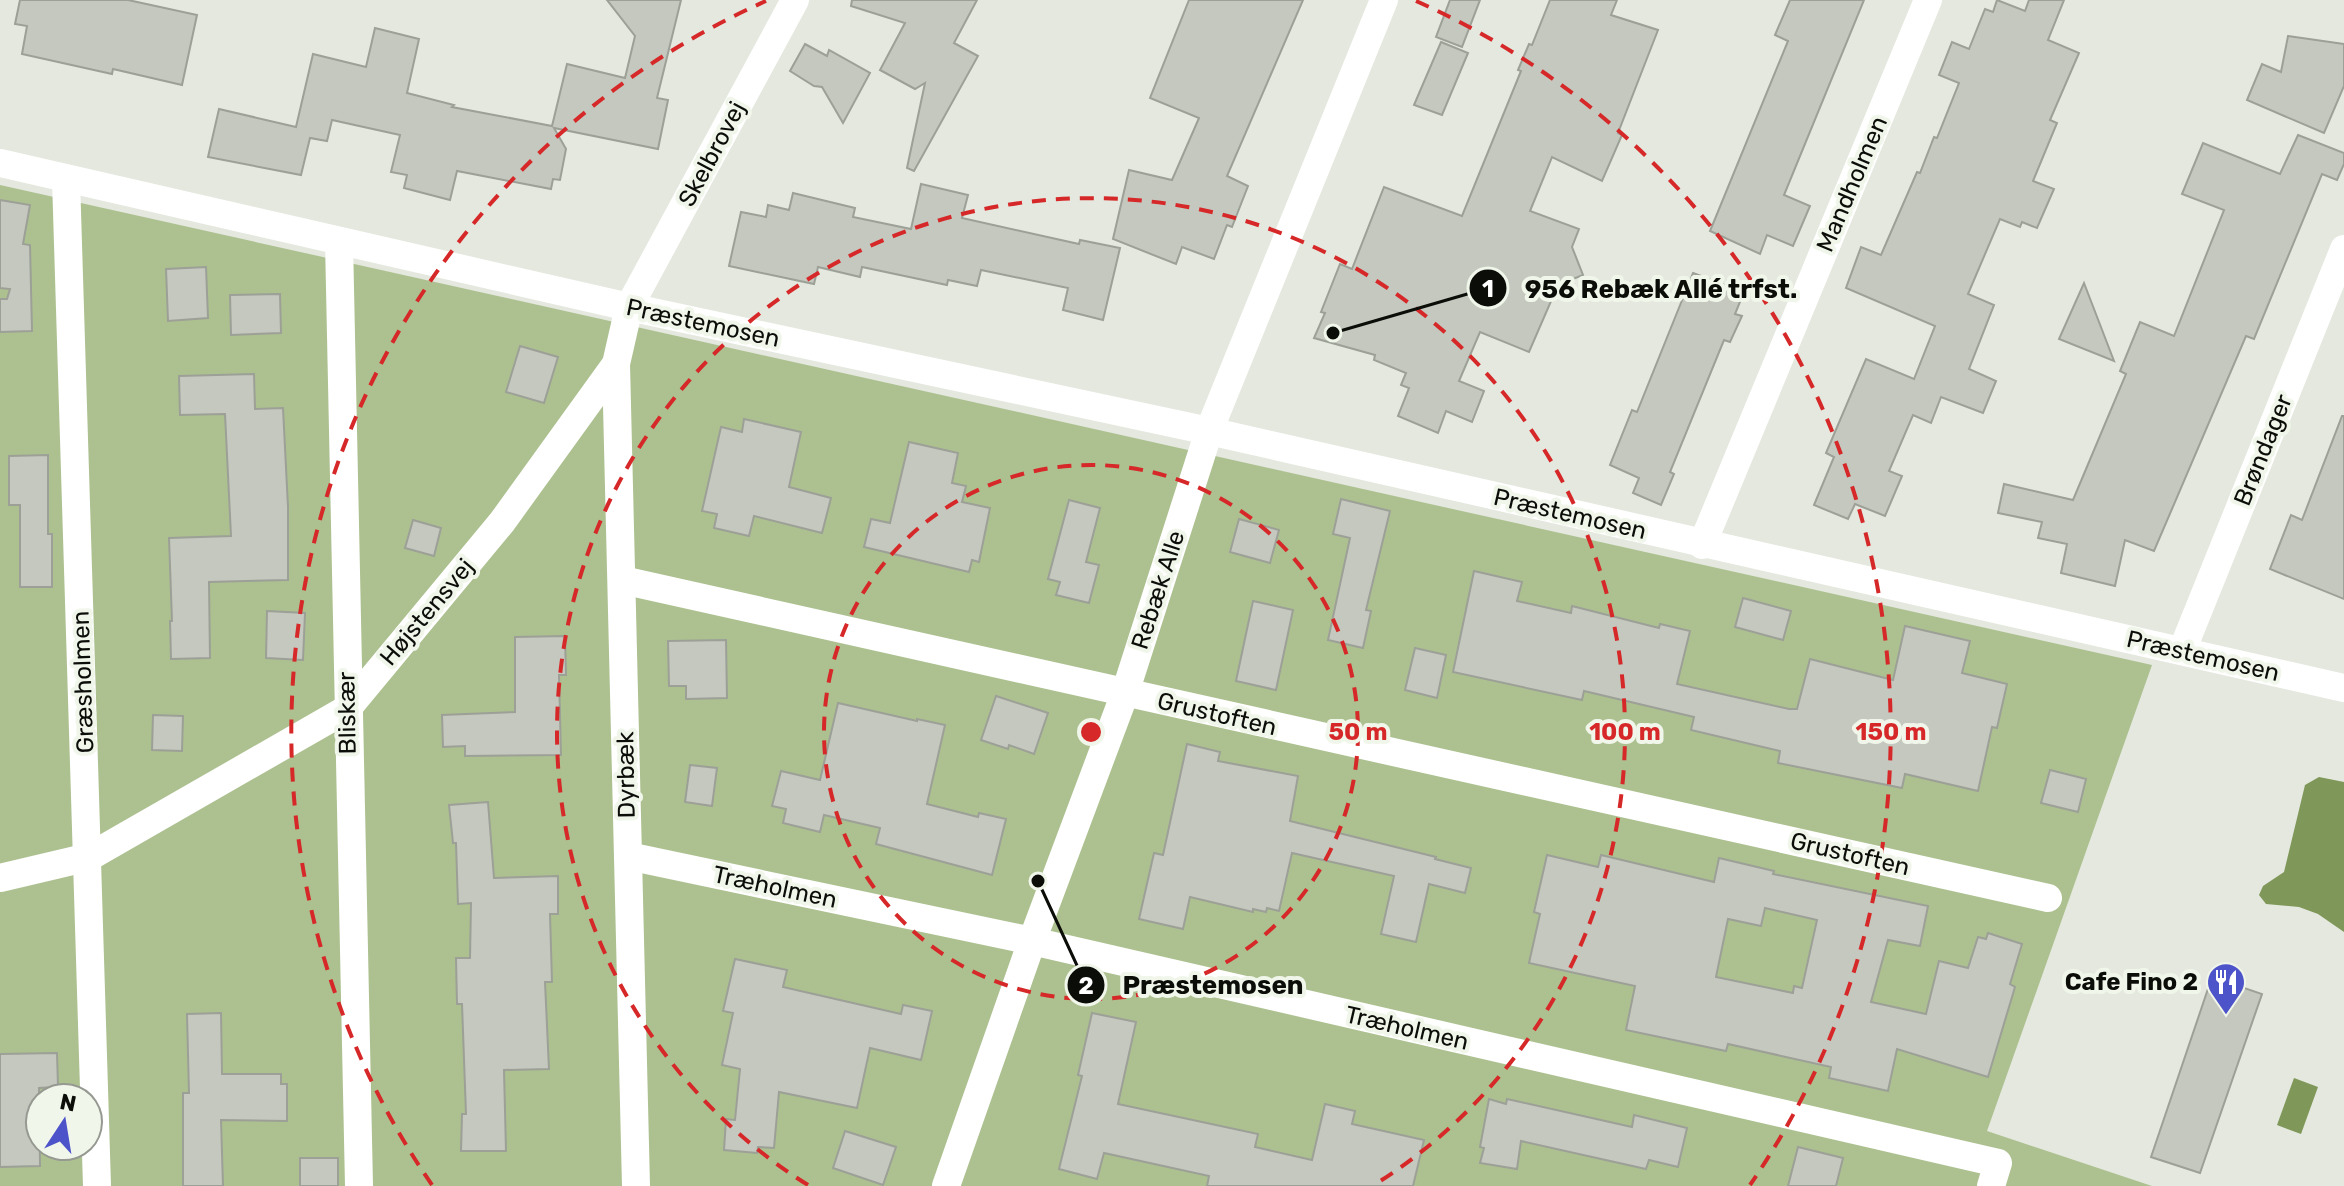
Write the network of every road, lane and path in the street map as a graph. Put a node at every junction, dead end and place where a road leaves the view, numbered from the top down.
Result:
1 (795, 0) edge
2 (1384, 0) edge
3 (1928, 0) edge
4 (0, 163) edge
5 (66, 179) junction
6 (339, 241) junction
7 (2344, 249) edge
8 (629, 307) junction
9 (616, 364) junction
10 (1209, 431) junction
11 (1702, 545) junction
12 (622, 580) junction
13 (2182, 651) junction
14 (2344, 688) edge
15 (1125, 693) junction
16 (347, 709) junction
17 (628, 856) junction
18 (89, 857) junction
19 (0, 878) edge
20 (2048, 898) dead end
21 (1032, 941) junction
22 (1994, 1175) edge
23 (97, 1186) edge
24 (359, 1186) edge
25 (636, 1186) edge
26 (946, 1186) edge

1 - 8 street, Skelbrovej
2 - 10 street, Rebæk Alle
3 - 11 street, Mandholmen
4 - 5 street, Præstemosen
5 - 6 street, Præstemosen
5 - 18 street, Græsholmen
6 - 8 street, Præstemosen
6 - 16 street, Bliskær
7 - 13 street, Brøndager
8 - 9 street, Højstensvej
8 - 10 street, Præstemosen
9 - 12 street, Dyrbæk
9 - 16 street, Højstensvej
10 - 11 street, Præstemosen
10 - 15 street, Rebæk Alle
11 - 13 street, Præstemosen
12 - 15 street, Grustoften
12 - 17 street, Dyrbæk
13 - 14 street, Præstemosen
15 - 20 street, Grustoften
15 - 21 street, Rebæk Alle
16 - 18 street, Højstensvej
16 - 24 street, Bliskær
17 - 21 street, Træholmen
17 - 25 street, Dyrbæk
18 - 19 street, Højstensvej
18 - 23 street, Græsholmen
21 - 22 street, Træholmen
21 - 26 street, Rebæk Alle

